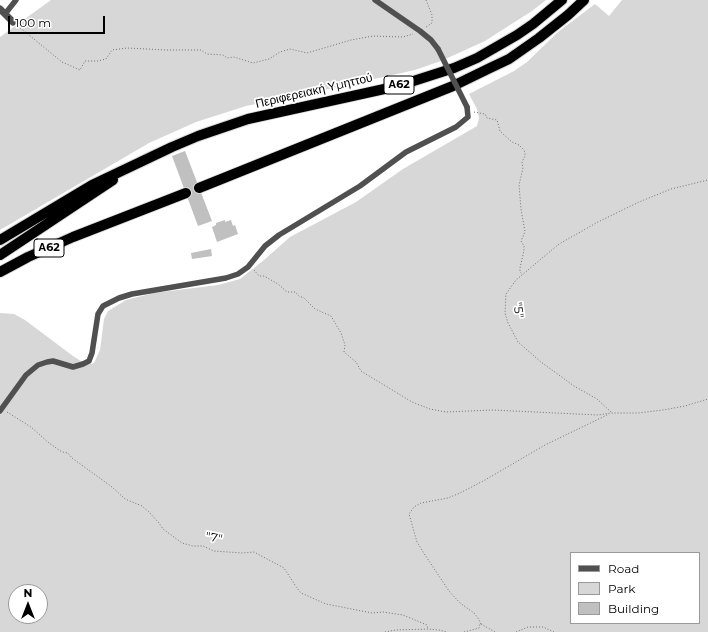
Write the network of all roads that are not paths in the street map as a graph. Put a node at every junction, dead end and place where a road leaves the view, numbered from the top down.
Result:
1 (16, 0) edge
2 (375, 0) edge
3 (562, 0) edge
4 (584, 0) edge
5 (3, 12) edge
6 (13, 22) road end
7 (131, 167) junction
8 (199, 188) dead end
9 (186, 193) dead end
10 (0, 240) edge
11 (0, 255) edge
12 (0, 272) edge
13 (1, 409) edge

1 - 5 street
2 - 13 street, bridge
3 - 7 highway, Περιφερειακή Υμηττού / Α62
4 - 8 highway, Α62
5 - 6 street
7 - 10 highway
7 - 11 highway
9 - 12 highway, Α62

